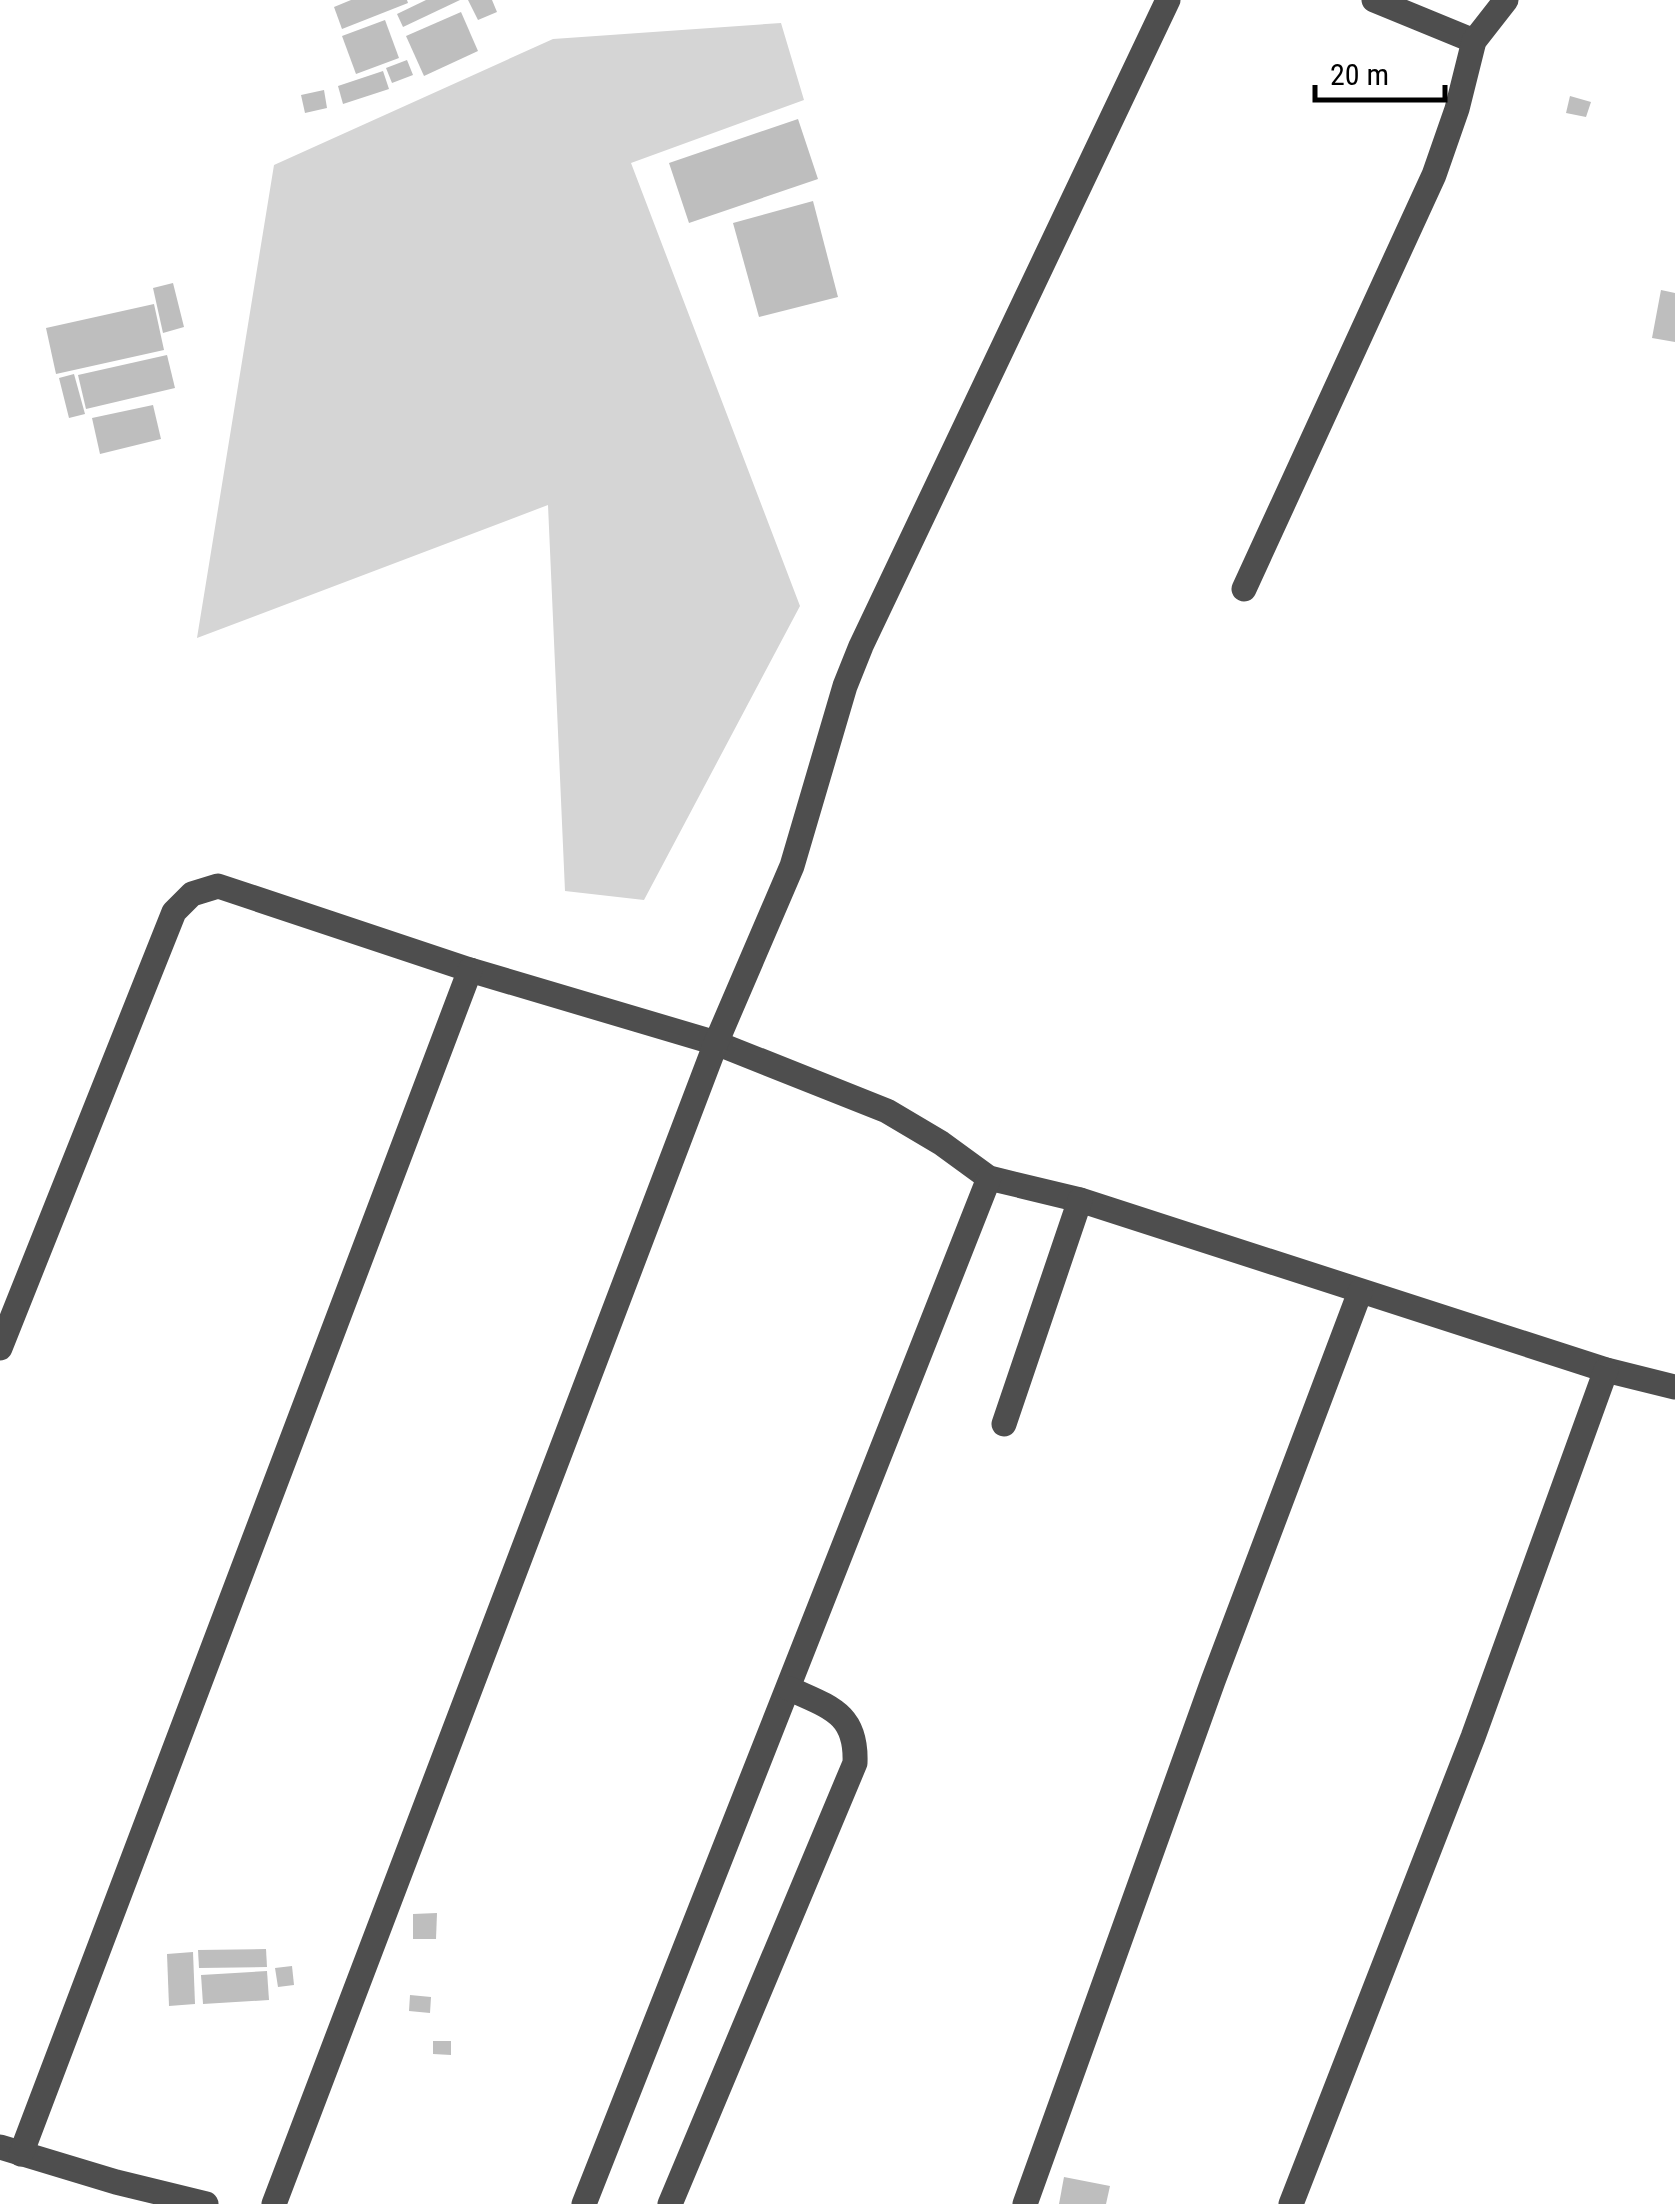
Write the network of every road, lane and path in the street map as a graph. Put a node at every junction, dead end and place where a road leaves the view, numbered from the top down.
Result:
1 (1168, 0) edge
2 (1374, 0) edge
3 (1506, 0) edge
4 (1474, 41) junction
5 (1244, 590) dead end
6 (470, 970) junction
7 (716, 1044) junction
8 (988, 1178) junction
9 (1080, 1200) junction
10 (1360, 1292) junction
11 (0, 1348) edge
12 (1606, 1370) junction
13 (1675, 1387) edge
14 (1004, 1424) dead end
15 (790, 1688) junction
16 (10, 2150) edge
17 (206, 2204) edge
18 (274, 2204) edge
19 (584, 2204) edge
20 (670, 2204) edge
21 (1024, 2204) edge
22 (1291, 2204) edge

1 - 7 street
2 - 4 street
3 - 4 street
4 - 5 street
6 - 7 street
6 - 11 street
6 - 16 street
7 - 8 street
7 - 18 street
8 - 9 street
8 - 15 street
9 - 10 street
9 - 14 street
10 - 12 street
10 - 21 street
12 - 13 street
12 - 22 street
15 - 19 street
15 - 20 street
16 - 17 street

